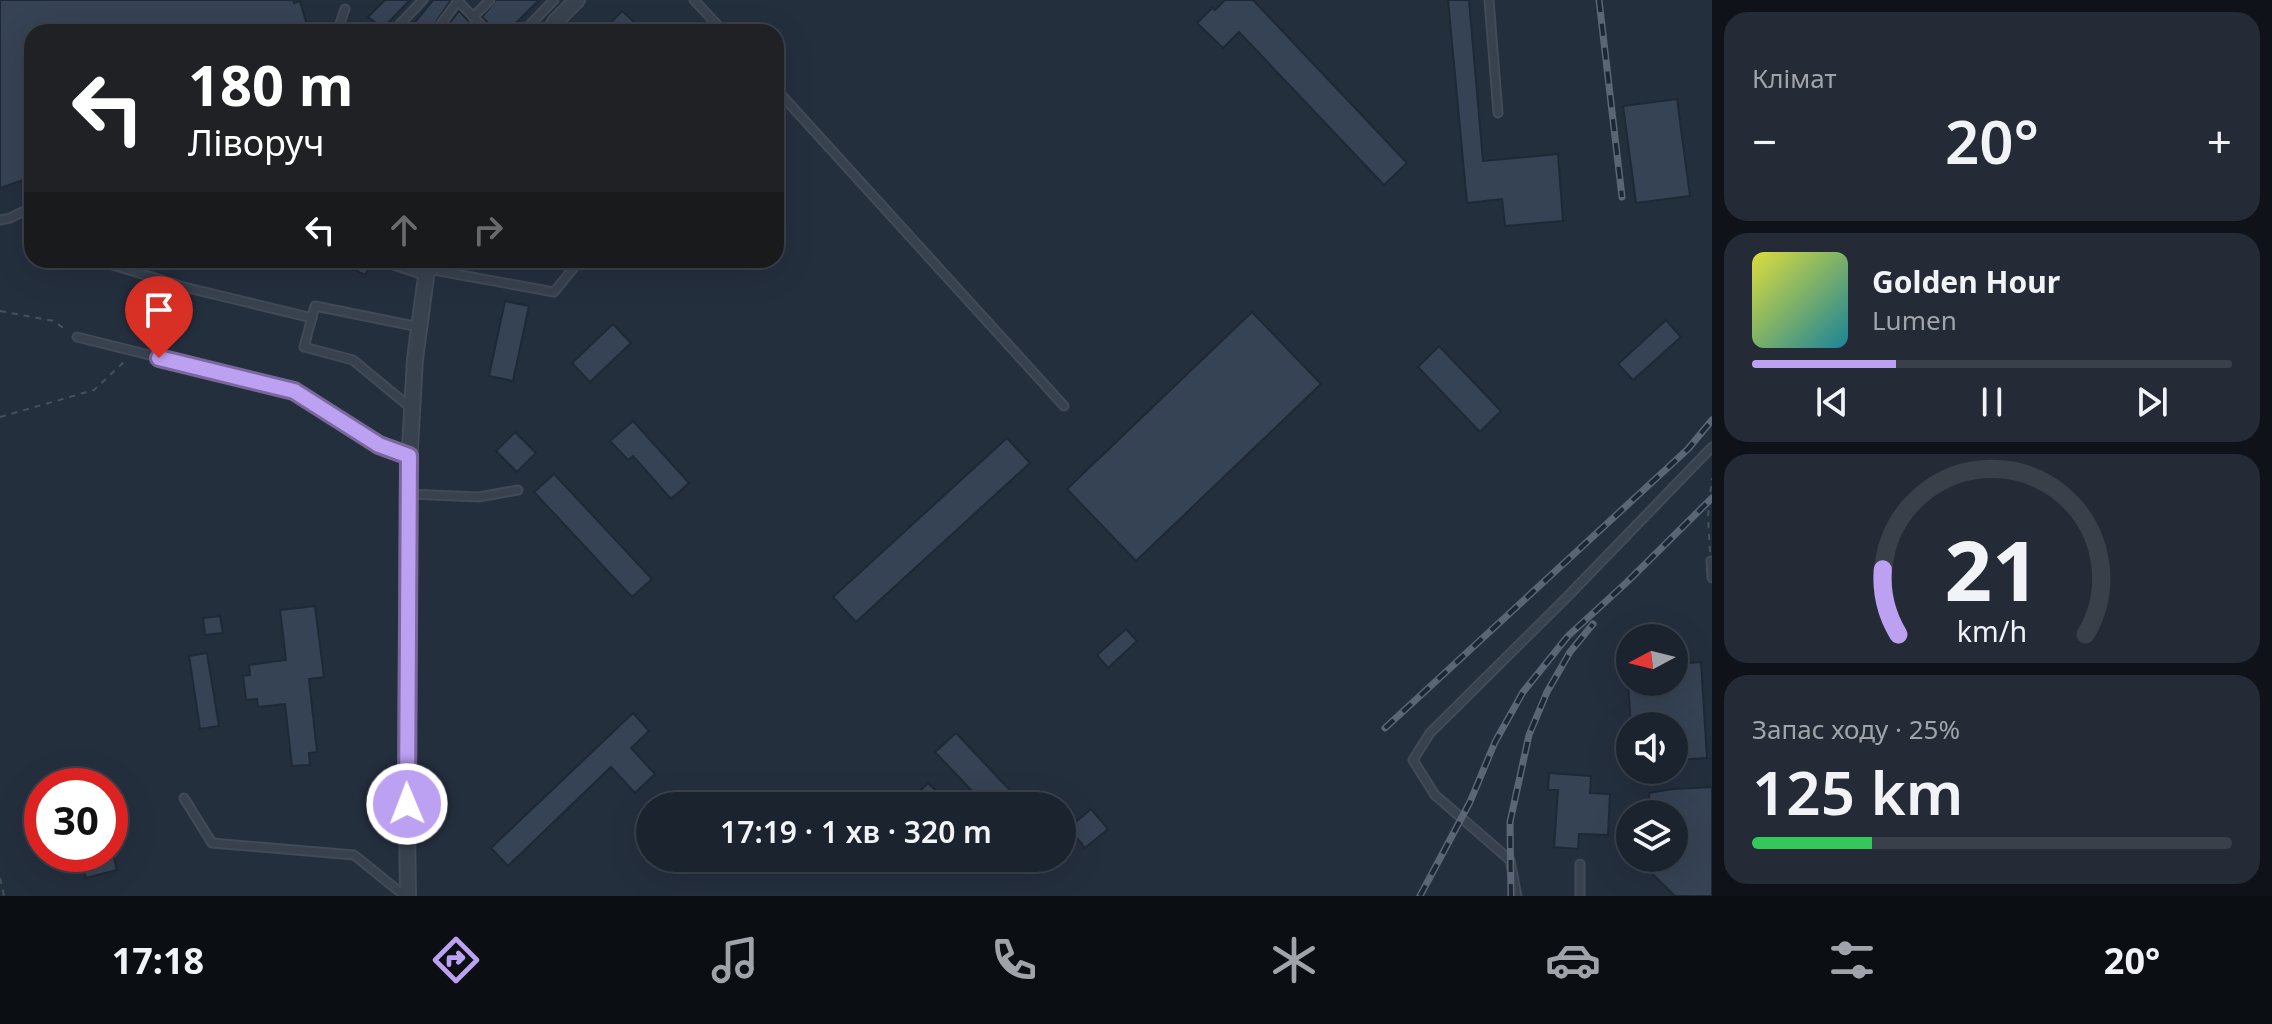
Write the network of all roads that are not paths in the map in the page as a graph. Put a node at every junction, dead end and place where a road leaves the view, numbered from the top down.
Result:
1 (423, 0) edge
2 (458, 0) edge
3 (490, 0) edge
4 (554, 0) edge
5 (577, 0) edge
6 (694, 0) edge
7 (1489, 0) edge
8 (345, 9) dead end
9 (473, 17) junction
10 (340, 24) edge
11 (400, 24) edge
12 (441, 24) edge
13 (480, 24) edge
14 (531, 24) edge
15 (554, 24) edge
16 (716, 24) edge
17 (784, 98) edge
18 (1498, 113) dead end
19 (24, 211) edge
20 (0, 220) edge
21 (122, 268) edge
22 (574, 268) edge
23 (428, 269) edge
24 (312, 318) junction
25 (419, 327) junction
26 (77, 337) road end
27 (1064, 406) dead end
28 (412, 409) junction
29 (1712, 447) edge
30 (409, 456) junction
31 (518, 490) dead end
32 (408, 494) junction
33 (1711, 561) edge
34 (1712, 578) edge
35 (184, 798) dead end
36 (1580, 864) dead end
37 (407, 896) edge
38 (1517, 896) edge
39 (1580, 896) edge

1 - 11 lane
2 - 9 lane
2 - 12 lane
3 - 9 lane
4 - 14 lane
5 - 15 street
6 - 16 lane
7 - 18 lane
8 - 10 lane
9 - 13 lane
17 - 27 lane
19 - 20 lane
21 - 24 lane
22 - 23 lane
23 - 25 street
24 - 25 lane
24 - 28 lane
25 - 28 street
26 - 30 lane
28 - 30 street
29 - 38 lane
30 - 32 street
31 - 32 lane
32 - 37 street
33 - 34 lane
35 - 37 lane
36 - 39 lane

